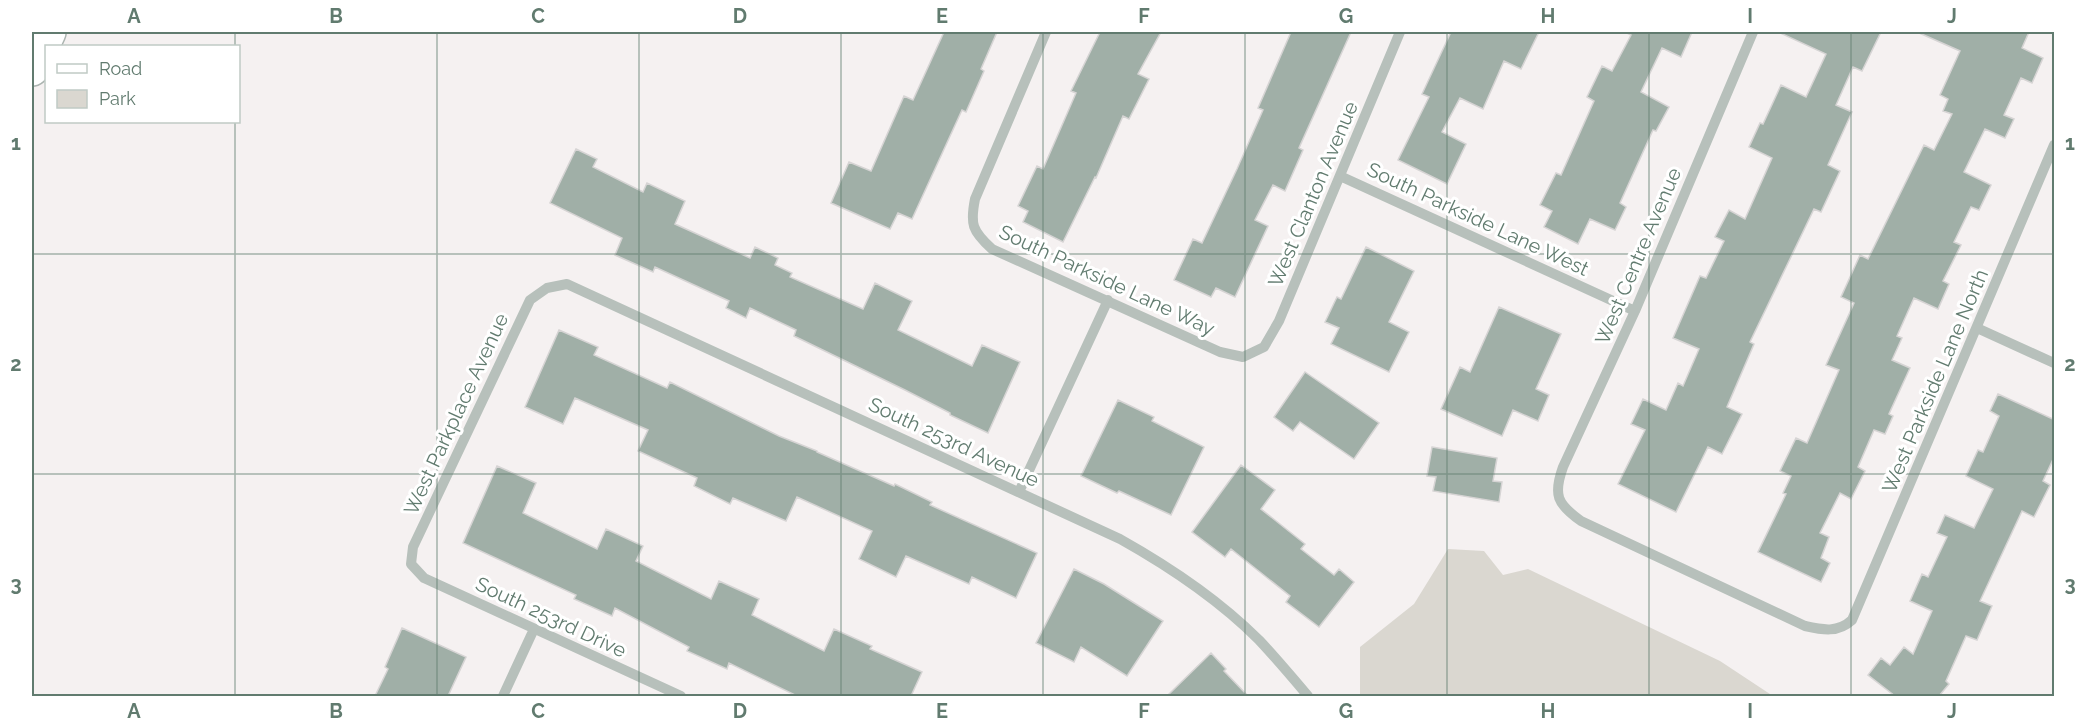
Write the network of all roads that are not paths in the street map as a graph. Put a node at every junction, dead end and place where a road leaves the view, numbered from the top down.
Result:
1 (49, 32) edge
2 (1046, 32) edge
3 (1400, 32) edge
4 (1753, 32) edge
5 (32, 69) edge
6 (2055, 145) edge
7 (1340, 176) junction
8 (547, 288) joint
9 (1108, 300) junction
10 (1635, 311) junction
11 (1977, 328) junction
12 (1243, 357) joint
13 (2055, 363) edge
14 (1019, 492) junction
15 (411, 564) joint
16 (1844, 627) joint
17 (534, 629) junction
18 (503, 696) edge
19 (681, 696) edge
20 (1308, 696) edge

1 - 5 main road
2 - 9 street, South Parkside Lane Way
3 - 7 street, West Clanton Avenue
4 - 10 street, West Centre Avenue
6 - 11 street, West Parkside Lane North
7 - 10 street, South Parkside Lane West
7 - 12 street, West Clanton Avenue
8 - 14 street, South 253rd Avenue
8 - 15 street, West Parkplace Avenue
9 - 12 street, South Parkside Lane Way
9 - 14 street
10 - 16 street, West Centre Avenue
11 - 13 street
11 - 16 street, West Parkside Lane North
14 - 20 street, South 253rd Avenue
15 - 17 street, South 253rd Drive
17 - 18 street
17 - 19 street, South 253rd Drive

